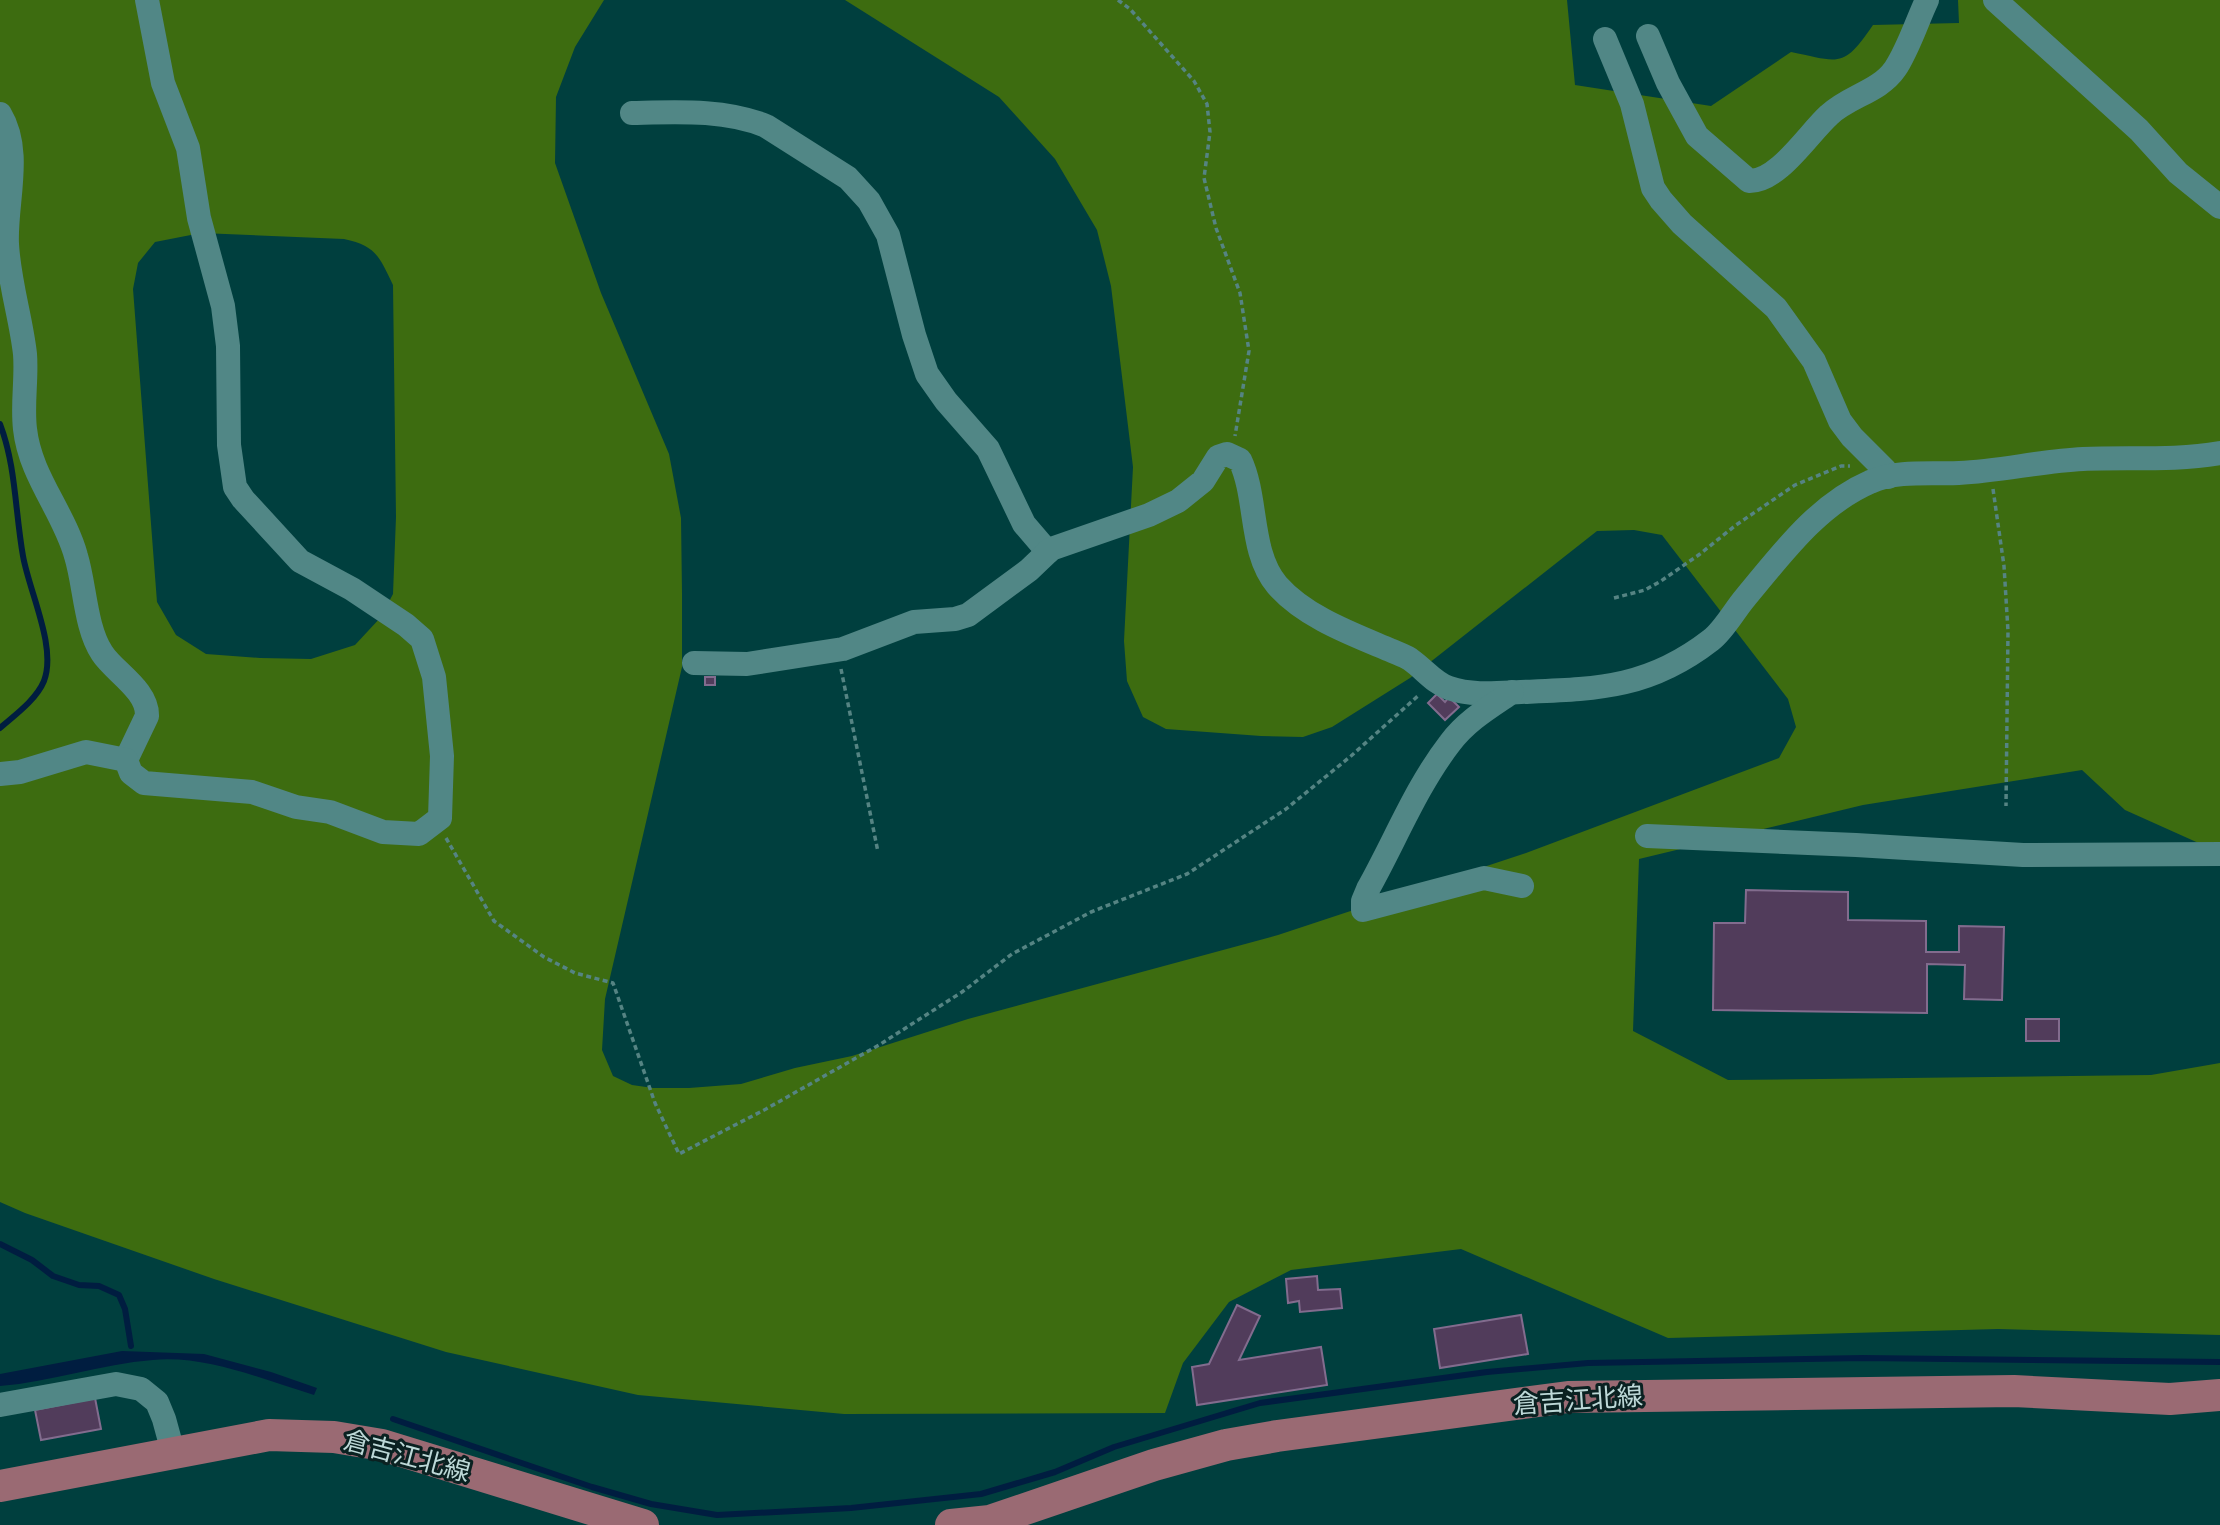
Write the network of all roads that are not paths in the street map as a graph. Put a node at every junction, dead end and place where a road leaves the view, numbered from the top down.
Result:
1 (147, 0) edge
2 (1927, 0) edge
3 (1995, 0) edge
4 (1648, 36) dead end
5 (1605, 39) dead end
6 (632, 113) dead end
7 (0, 114) edge
8 (2220, 207) edge
9 (2220, 453) edge
10 (1886, 473) junction
11 (1048, 552) junction
12 (694, 663) dead end
13 (1513, 692) junction
14 (126, 760) junction
15 (0, 774) edge
16 (1647, 836) dead end
17 (2220, 854) edge
18 (1522, 886) dead end
19 (2220, 1395) edge
20 (0, 1405) edge
21 (173, 1452) junction
22 (0, 1486) edge
23 (643, 1525) edge
24 (951, 1525) edge

1 - 14 street
2 - 4 street
3 - 8 street
5 - 10 street
6 - 11 street
7 - 14 street
9 - 10 street
10 - 13 street
11 - 12 street
11 - 13 street
13 - 18 street
14 - 15 street
16 - 17 street
19 - 24 main road, 倉吉江北線
20 - 21 street
21 - 22 main road, 倉吉江北線
21 - 23 main road, 倉吉江北線

